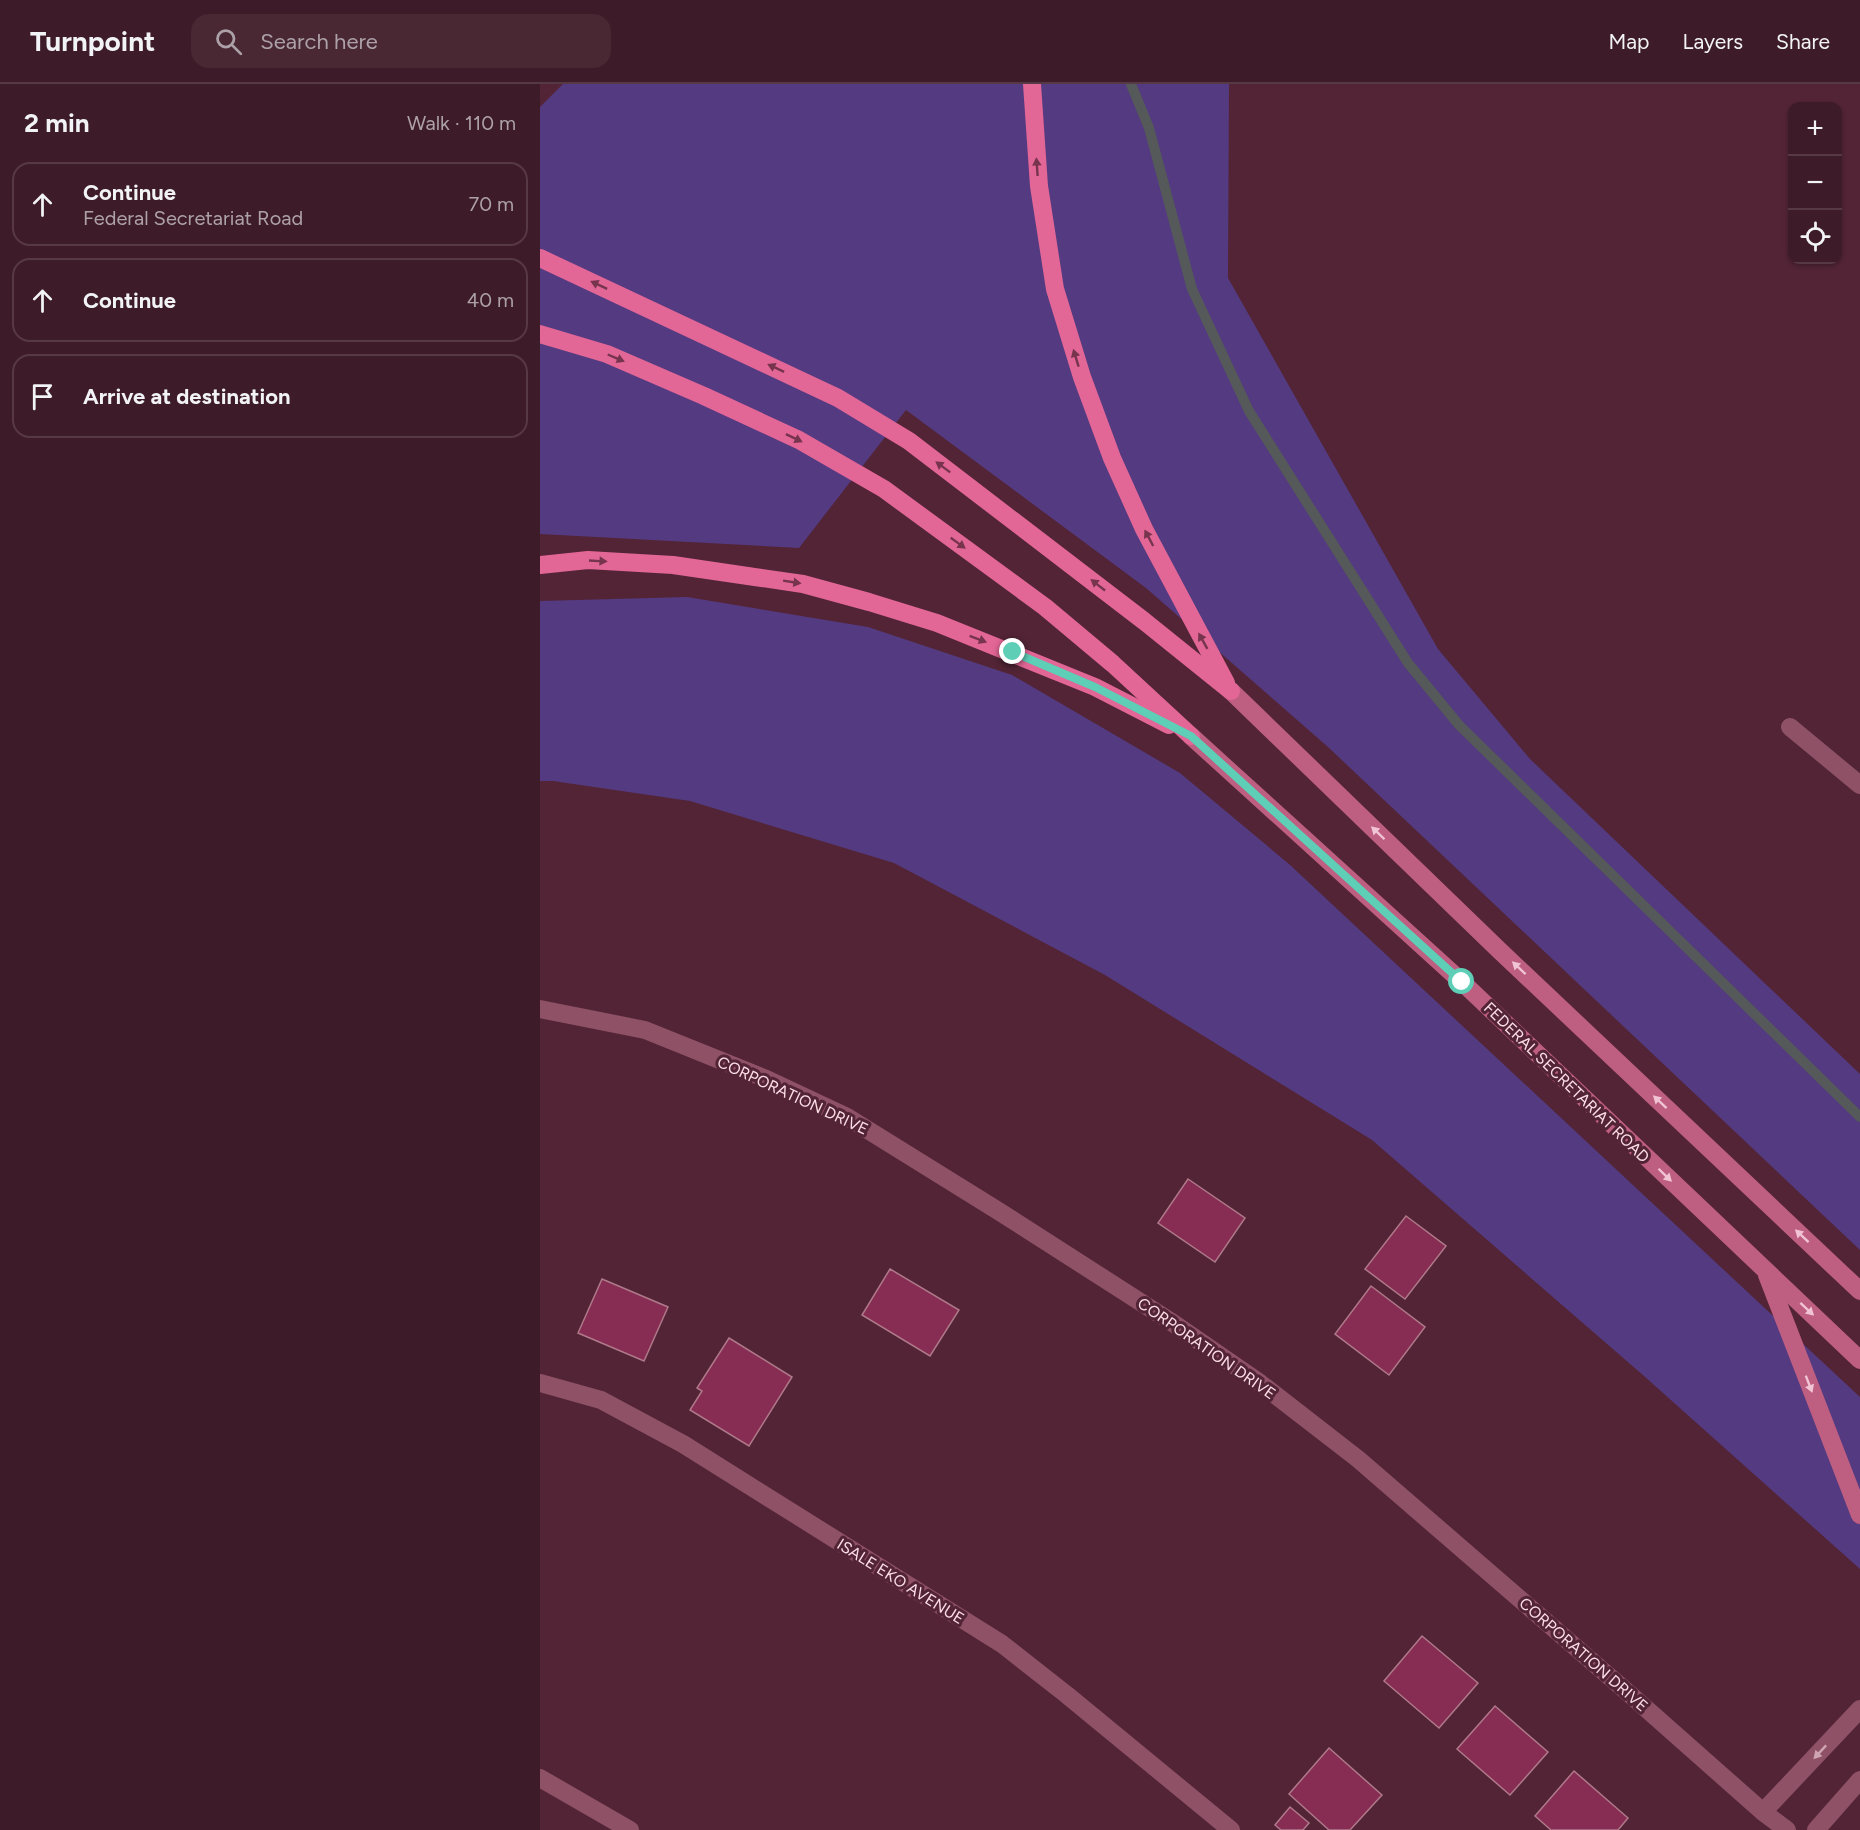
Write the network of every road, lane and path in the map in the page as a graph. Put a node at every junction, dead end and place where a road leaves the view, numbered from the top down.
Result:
1 (1032, 84) edge
2 (540, 258) edge
3 (540, 334) edge
4 (540, 565) edge
5 (1231, 691) junction
6 (1790, 727) dead end
7 (1191, 736) junction
8 (1860, 785) edge
9 (540, 1009) edge
10 (1765, 1271) junction
11 (1860, 1291) edge
12 (1860, 1360) edge
13 (540, 1383) edge
14 (1860, 1515) edge
15 (1860, 1709) edge
16 (540, 1778) edge
17 (1860, 1780) edge
18 (1763, 1812) junction
19 (630, 1830) edge
20 (1231, 1830) edge
21 (1787, 1830) edge
22 (1816, 1830) edge

5 -> 1 main road
5 -> 2 main road
3 -> 7 main road
4 -> 7 main road
11 -> 5 main road
6 - 8 street
7 -> 10 main road, FEDERAL SECRETARIAT ROAD
9 - 18 street, CORPORATION DRIVE
10 -> 12 main road, FEDERAL SECRETARIAT ROAD
10 -> 14 main road
13 - 20 street, ISALE EKO AVENUE
15 -> 18 street
16 - 19 street
17 - 22 street
18 - 21 street, CORPORATION DRIVE

